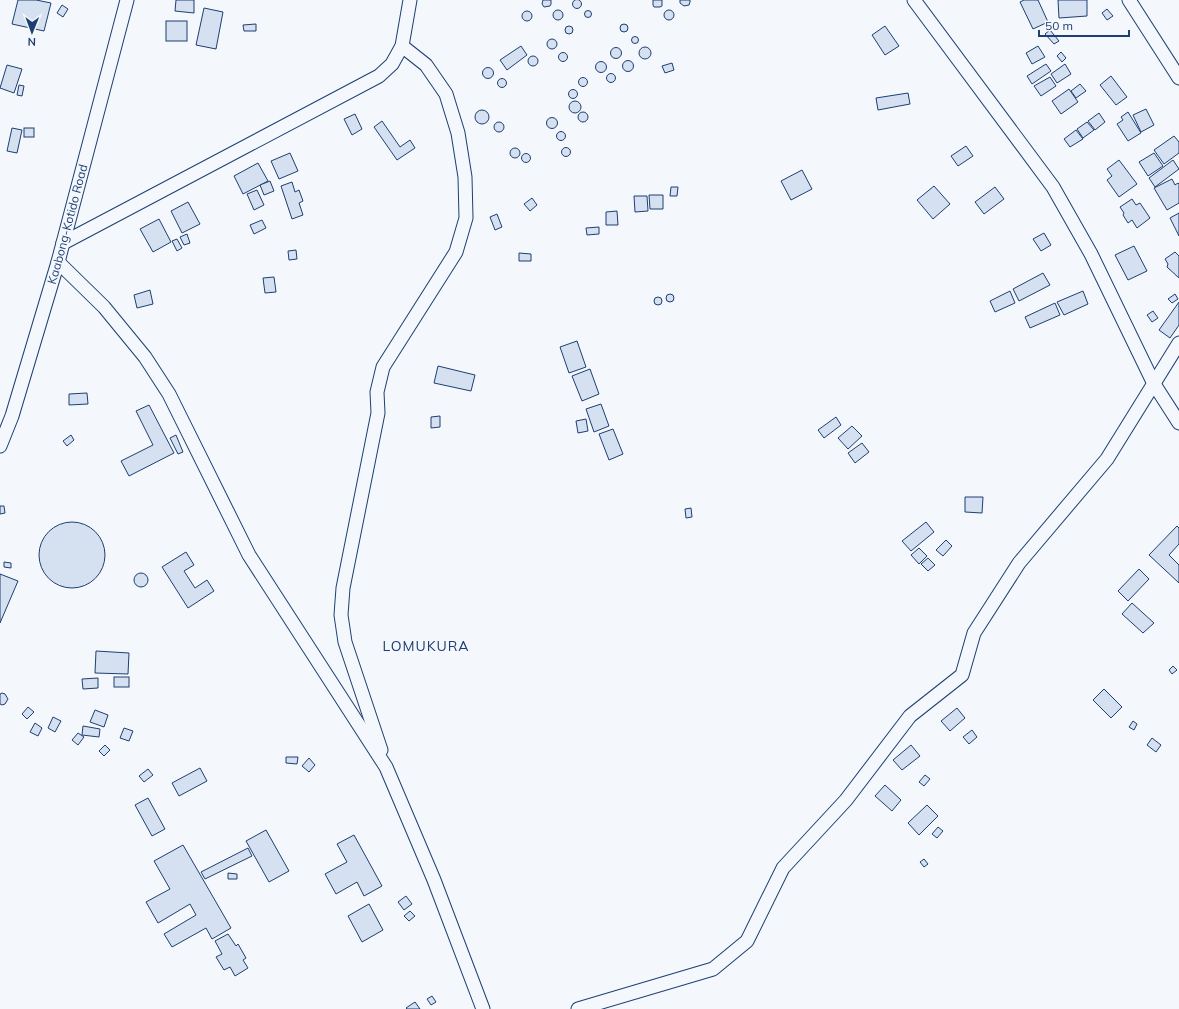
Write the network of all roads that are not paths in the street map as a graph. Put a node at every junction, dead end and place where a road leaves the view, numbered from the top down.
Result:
1 (127, 0) edge
2 (410, 0) edge
3 (914, 0) edge
4 (1129, 0) edge
5 (402, 46) junction
6 (1179, 78) edge
7 (62, 243) junction
8 (58, 262) junction
9 (1179, 343) edge
10 (1154, 384) junction
11 (1179, 423) edge
12 (0, 446) edge
13 (386, 767) junction
14 (483, 1009) edge
15 (578, 1009) edge

1 - 7 street, Kaabong-Kotido Road
2 - 5 street
3 - 10 street
4 - 6 street
5 - 7 street
5 - 13 street
7 - 8 street, Kaabong-Kotido Road
8 - 12 street, Kaabong-Kotido Road
8 - 13 street
9 - 10 street
10 - 11 street
10 - 15 street
13 - 14 street

